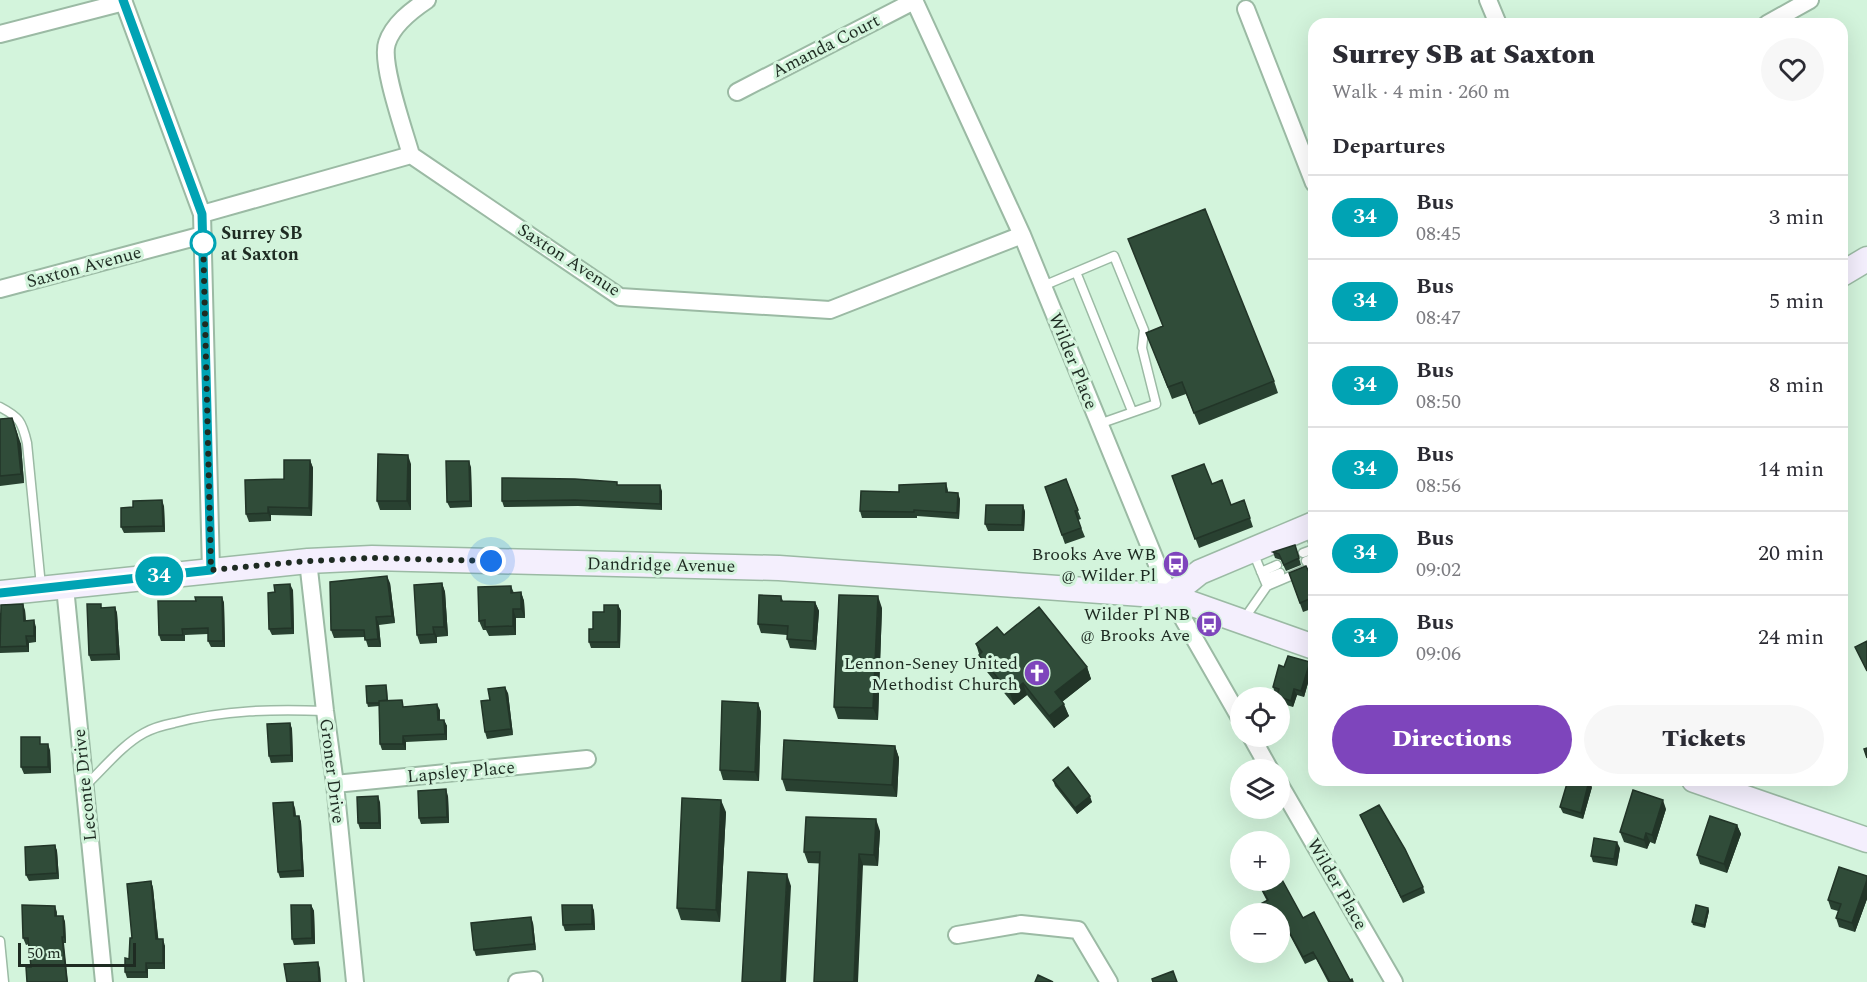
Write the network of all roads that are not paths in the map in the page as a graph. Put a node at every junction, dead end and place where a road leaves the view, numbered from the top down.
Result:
1 (427, 0) edge
2 (914, 0) edge
3 (1488, 0) edge
4 (1810, 0) edge
5 (124, 1) edge
6 (1246, 9) dead end
7 (1496, 18) edge
8 (1778, 18) edge
9 (0, 34) edge
10 (737, 92) dead end
11 (411, 155) junction
12 (1308, 168) edge
13 (202, 214) junction
14 (203, 235) junction
15 (1022, 235) junction
16 (1867, 260) edge
17 (1848, 271) edge
18 (1076, 272) junction
19 (1042, 286) junction
20 (0, 289) edge
21 (0, 407) edge
22 (1132, 411) junction
23 (1099, 424) junction
24 (1308, 539) edge
25 (1308, 560) edge
26 (308, 561) junction
27 (1279, 569) dead end
28 (211, 570) junction
29 (1261, 572) junction
30 (53, 588) junction
31 (0, 593) edge
32 (1170, 596) junction
33 (1242, 622) junction
34 (1308, 645) edge
35 (1230, 701) edge
36 (325, 711) junction
37 (587, 759) dead end
38 (335, 784) junction
39 (86, 785) junction
40 (1711, 786) edge
41 (1290, 802) edge
42 (1867, 840) edge
43 (957, 935) dead end
44 (0, 941) edge
45 (534, 980) dead end
46 (4, 982) edge
47 (104, 982) edge
48 (355, 982) edge
49 (517, 982) edge
50 (1109, 982) edge
51 (1394, 982) edge

1 - 11 street
2 - 10 street, Amanda Court
2 - 15 street, Wilder Place
3 - 7 street
4 - 8 street
5 - 9 street
5 - 13 street
6 - 12 street
11 - 13 street
11 - 15 street, Saxton Avenue
13 - 14 street
14 - 20 street, Saxton Avenue
14 - 28 street
15 - 19 street, Wilder Place
16 - 17 street
18 - 19 lane
18 - 22 lane
18 - 22 lane
19 - 23 street, Wilder Place
21 - 30 lane
22 - 23 lane
23 - 32 street, Wilder Place
24 - 29 street
25 - 29 lane
26 - 28 street, Dandridge Avenue
26 - 32 street, Dandridge Avenue
26 - 36 street, Groner Drive
27 - 29 lane
28 - 30 street, Dandridge Avenue
29 - 32 street
29 - 33 lane
30 - 31 street, Dandridge Avenue
30 - 39 street, Leconte Drive
32 - 33 street, Dandridge Avenue
32 - 35 street, Wilder Place
33 - 34 street, Dandridge Avenue
36 - 38 street, Groner Drive
36 - 39 lane
37 - 38 street, Lapsley Place
38 - 48 street, Groner Drive
39 - 47 street, Leconte Drive
40 - 42 street
41 - 51 street, Wilder Place
43 - 50 street
44 - 46 lane
45 - 49 street

